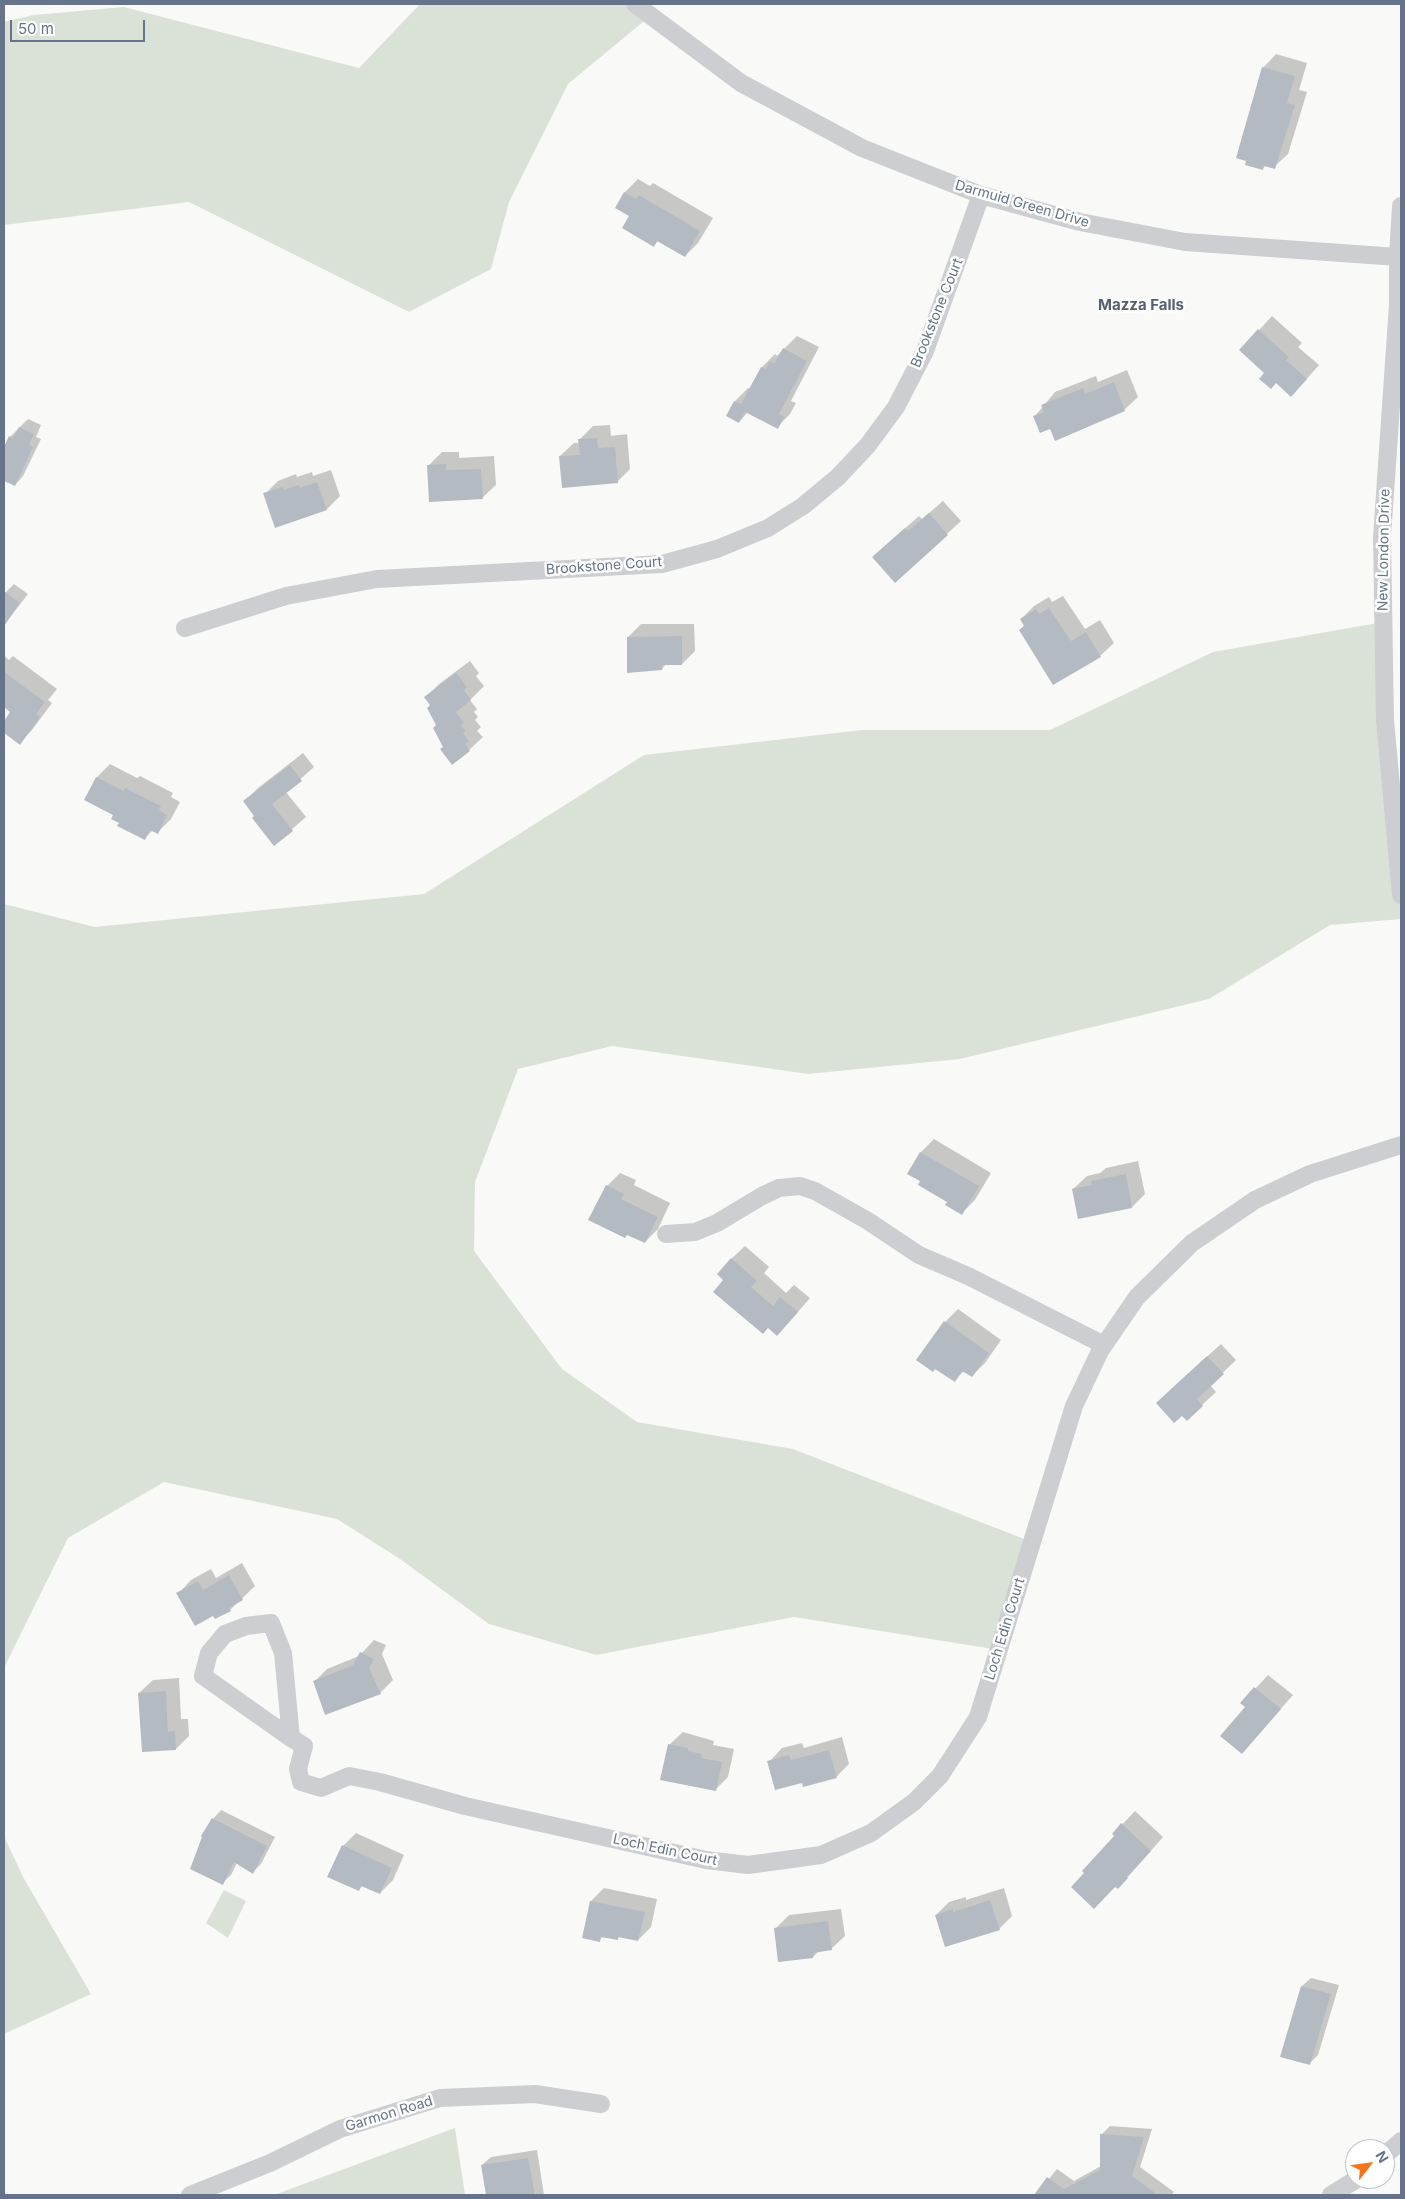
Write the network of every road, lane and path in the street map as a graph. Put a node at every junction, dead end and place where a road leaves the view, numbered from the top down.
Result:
1 (635, 4) edge
2 (981, 195) junction
3 (1401, 206) edge
4 (1398, 257) junction
5 (185, 628) dead end
6 (1401, 895) edge
7 (1401, 1145) edge
8 (666, 1234) dead end
9 (1104, 1345) junction
10 (291, 1738) junction
11 (601, 2104) dead end
12 (1345, 2186) edge
13 (190, 2195) edge
14 (1331, 2195) edge

1 - 2 street, Darmuid Green Drive
2 - 4 street, Darmuid Green Drive
2 - 5 street, Brookstone Court
3 - 4 street, New London Drive
4 - 6 street, New London Drive
7 - 9 street, Loch Edin Court
8 - 9 street
9 - 10 street, Loch Edin Court
10 - 10 street
11 - 13 street, Garmon Road
12 - 14 street

